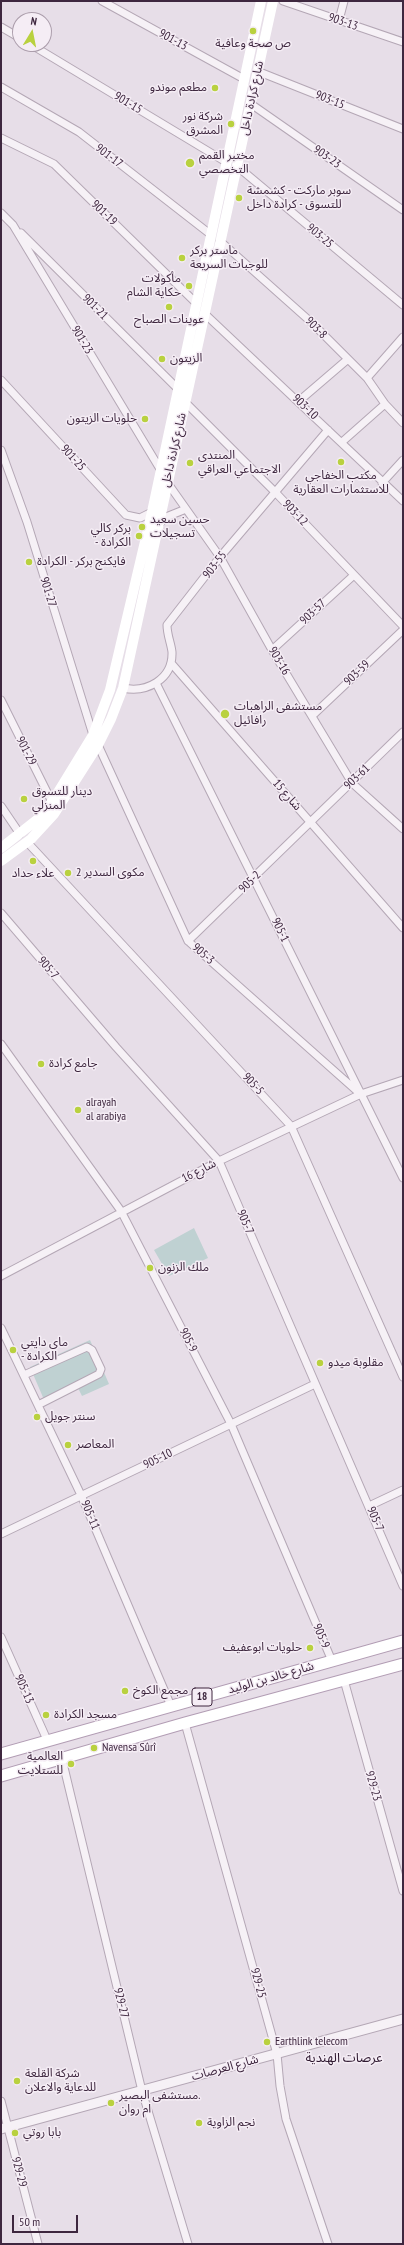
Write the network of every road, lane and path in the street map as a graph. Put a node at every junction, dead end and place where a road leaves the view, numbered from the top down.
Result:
1 (102, 1) edge
2 (261, 1) edge
3 (273, 1) edge
4 (283, 1) edge
5 (344, 1) edge
6 (339, 20) junction
7 (1, 27) edge
8 (12, 33) edge
9 (403, 42) edge
10 (43, 52) edge
11 (257, 71) junction
12 (244, 79) junction
13 (1, 87) edge
14 (251, 104) junction
15 (403, 129) edge
16 (1, 138) edge
17 (226, 162) junction
18 (238, 167) junction
19 (403, 210) edge
20 (1, 213) edge
21 (13, 225) junction
22 (210, 234) junction
23 (220, 241) junction
24 (196, 302) junction
25 (403, 305) edge
26 (205, 314) junction
27 (403, 337) edge
28 (348, 360) junction
29 (367, 378) junction
30 (1, 380) edge
31 (178, 389) junction
32 (299, 401) junction
33 (185, 402) junction
34 (385, 404) junction
35 (403, 423) edge
36 (328, 430) junction
37 (342, 442) junction
38 (1, 450) edge
39 (403, 460) edge
40 (160, 469) junction
41 (167, 482) junction
42 (382, 482) junction
43 (275, 492) junction
44 (403, 502) edge
45 (186, 509) junction
46 (152, 512) junction
47 (157, 527) junction
48 (220, 557) junction
49 (354, 575) junction
50 (403, 626) edge
51 (403, 630) edge
52 (272, 650) junction
53 (171, 663) junction
54 (156, 683) junction
55 (123, 688) junction
56 (1, 700) edge
57 (312, 716) junction
58 (403, 732) edge
59 (93, 735) junction
60 (98, 745) junction
61 (352, 783) junction
62 (52, 802) junction
63 (1, 806) edge
64 (311, 822) junction
65 (403, 829) edge
66 (24, 838) junction
67 (1, 848) edge
68 (1, 861) edge
69 (254, 877) junction
70 (1, 913) edge
71 (403, 928) edge
72 (188, 941) junction
73 (1, 1044) edge
74 (403, 1080) edge
75 (361, 1094) junction
76 (291, 1126) junction
77 (219, 1161) junction
78 (403, 1178) edge
79 (121, 1211) junction
80 (1, 1276) edge
81 (1, 1328) edge
82 (24, 1375) junction
83 (403, 1377) edge
84 (315, 1384) junction
85 (38, 1404) junction
86 (231, 1424) junction
87 (403, 1490) edge
88 (82, 1496) junction
89 (369, 1506) junction
90 (1, 1534) edge
91 (403, 1586) edge
92 (1, 1637) edge
93 (403, 1642) edge
94 (332, 1661) junction
95 (403, 1664) edge
96 (344, 1680) junction
97 (171, 1706) junction
98 (184, 1723) junction
99 (48, 1742) junction
100 (1, 1754) edge
101 (62, 1759) junction
102 (1, 1776) edge
103 (403, 1891) edge
104 (403, 2019) edge
105 (277, 2054) junction
106 (142, 2091) junction
107 (1, 2101) edge
108 (4, 2129) edge
109 (38, 2244) edge
110 (188, 2244) edge
111 (328, 2244) edge

1 - 12 street, 901-13
2 - 12 main road, شارع كرادة داخل
3 - 11 main road, شارع كرادة داخل
4 - 6 street, 903-13
5 - 6 street
6 - 9 street, 903-13
7 - 8 street
10 - 17 street, 901-15
11 - 14 main road, شارع كرادة داخل
11 - 15 street, 903-15
12 - 17 main road, شارع كرادة داخل
13 - 22 street, 901-17
14 - 18 main road, شارع كرادة داخل
14 - 19 street, 903-23
16 - 24 street, 901-19
17 - 22 main road, شارع كرادة داخل
18 - 23 main road, شارع كرادة داخل
18 - 25 street, 903-25
20 - 21 street, 901-23
21 - 31 street, 901-21
21 - 40 street, 901-23
22 - 24 main road, شارع كرادة داخل
23 - 26 main road, شارع كرادة داخل
23 - 28 street, 903-8
24 - 31 main road, شارع كرادة داخل
26 - 32 street, 903-10
26 - 33 main road, شارع كرادة داخل
27 - 29 street
28 - 29 street, 903-8
28 - 32 street
29 - 34 street, 903-8
30 - 46 street, 901-25
31 - 40 main road, شارع كرادة داخل
32 - 36 street, 903-10
33 - 41 main road, شارع كرادة داخل
33 - 43 street, 903-12
34 - 35 street, 903-8
34 - 37 street
36 - 37 street, 903-10
36 - 43 street, 903-55
37 - 42 street, 903-10
38 - 59 street, 901-27
39 - 42 street
40 - 46 main road, شارع كرادة داخل
41 - 45 street, 903-16
41 - 47 main road, شارع كرادة داخل
42 - 44 street, 903-10
43 - 48 street, 903-55
43 - 49 street, 903-12
45 - 47 street
45 - 48 street, 903-16
46 - 59 main road, شارع كرادة داخل
47 - 55 main road, شارع كرادة داخل
48 - 52 street, 903-16
48 - 53 street, 903-55
49 - 50 street, 903-12
49 - 52 street, 903-57
51 - 57 street, 903-59
52 - 57 street, 903-16
53 - 54 street
53 - 64 street, شارع 15
54 - 55 street
54 - 69 street, 905-1
55 - 60 main road, شارع كرادة داخل
56 - 62 street, 901-29
57 - 61 street, 903-16
58 - 61 street, 903-61
59 - 62 main road, شارع كرادة داخل
60 - 66 main road, شارع كرادة داخل
60 - 72 street, 905-3
61 - 64 street, 903-61
61 - 65 street, 903-16
62 - 66 main road, شارع كرادة داخل
63 - 66 street, 905-5
64 - 69 street, 905-2
64 - 71 street, شارع 15
66 - 67 main road, شارع كرادة داخل
66 - 68 main road, شارع كرادة داخل
66 - 76 street, 905-5
69 - 72 street, 905-2
69 - 75 street, 905-1
70 - 77 street, 905-7
72 - 75 street, 905-3
73 - 79 street, 905-9
74 - 75 street, شارع 16
75 - 76 street, شارع 16
75 - 78 street, 905-1
76 - 77 street, شارع 16
76 - 83 street, 905-5
77 - 79 street, شارع 16
77 - 84 street, 905-7
79 - 80 street, شارع 16
79 - 86 street, 905-9
81 - 82 street, 905-11
82 - 85 street, 905-11
82 - 85 street
84 - 86 street, 905-10
84 - 89 street, 905-7
85 - 88 street, 905-11
86 - 88 street, 905-10
86 - 94 street, 905-9
87 - 89 street
88 - 90 street, 905-10
88 - 97 street, 905-11
89 - 91 street, 905-7
92 - 99 street, 905-13
93 - 94 main road, شارع خالد بن الوليد / 18
94 - 97 main road, شارع خالد بن الوليد / 18
95 - 96 main road, شارع خالد بن الوليد / 18
96 - 98 main road, شارع خالد بن الوليد / 18
96 - 103 street, 929-23
97 - 99 main road, شارع خالد بن الوليد / 18
98 - 101 main road, شارع خالد بن الوليد / 18
98 - 105 street, 929-25
99 - 100 main road, شارع خالد بن الوليد / 18
101 - 102 main road, شارع خالد بن الوليد / 18
101 - 106 street, 929-27
104 - 105 street, شارع العرصات
105 - 106 street, شارع العرصات
105 - 111 street, 929-25
106 - 108 street, شارع العرصات
106 - 110 street, 929-27
107 - 108 street, 929-29
108 - 109 street, 929-29

